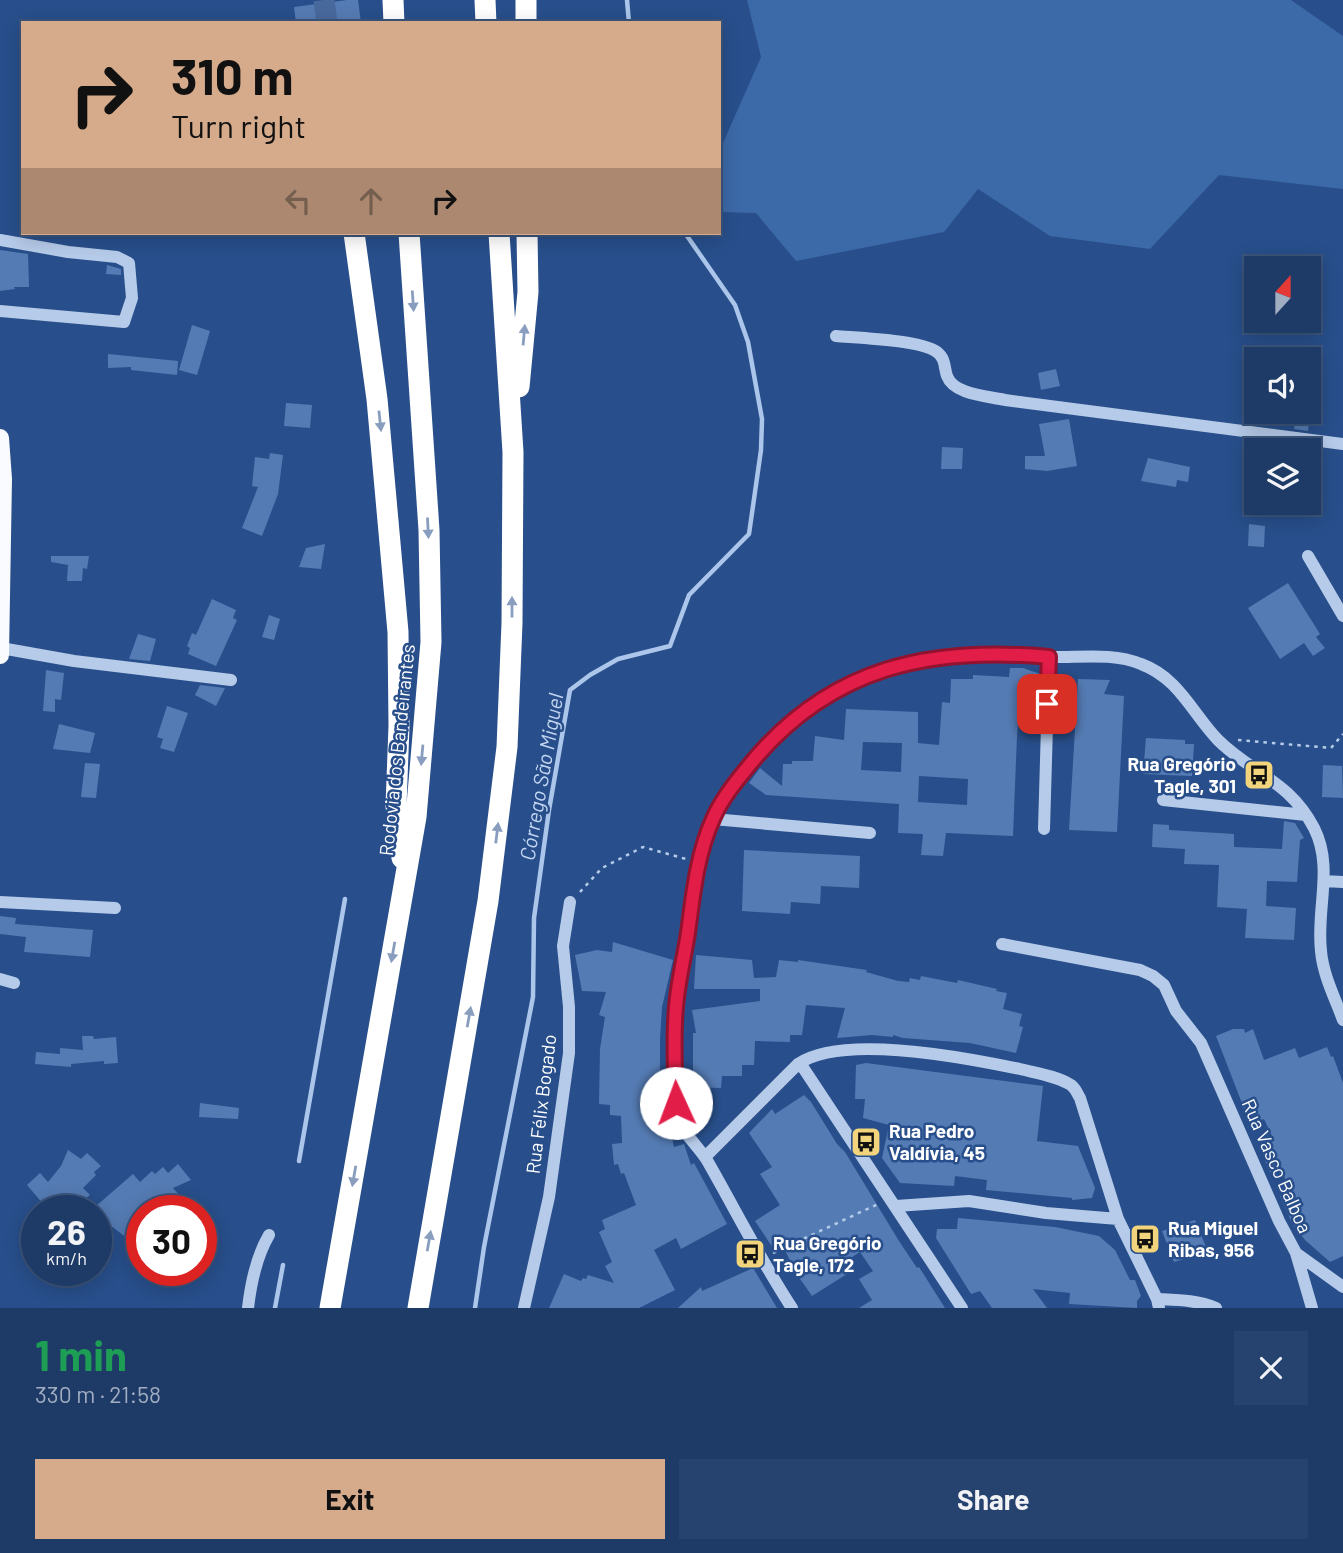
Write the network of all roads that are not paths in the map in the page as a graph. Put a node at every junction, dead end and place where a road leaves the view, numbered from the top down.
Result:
1 (393, 0) edge
2 (485, 0) edge
3 (526, 0) edge
4 (394, 21) edge
5 (486, 21) edge
6 (526, 21) edge
7 (354, 235) edge
8 (409, 235) edge
9 (499, 235) edge
10 (527, 235) edge
11 (0, 240) edge
12 (0, 311) edge
13 (836, 336) dead end
14 (0, 438) edge
15 (1343, 444) edge
16 (513, 452) junction
17 (1308, 556) dead end
18 (1343, 616) edge
19 (1, 648) edge
20 (0, 655) edge
21 (1049, 657) junction
22 (232, 680) dead end
23 (1163, 800) dead end
24 (1306, 815) junction
25 (713, 819) junction
26 (1044, 829) dead end
27 (870, 833) dead end
28 (1324, 881) junction
29 (1343, 882) edge
30 (405, 884) junction
31 (0, 902) edge
32 (570, 902) road end
33 (115, 908) dead end
34 (1002, 944) dead end
35 (0, 979) edge
36 (14, 983) dead end
37 (1343, 1020) edge
38 (797, 1064) junction
39 (705, 1157) junction
40 (893, 1202) junction
41 (1118, 1219) junction
42 (269, 1235) dead end
43 (1296, 1253) junction
44 (1343, 1287) edge
45 (1158, 1303) edge
46 (248, 1308) edge
47 (330, 1308) edge
48 (418, 1308) edge
49 (524, 1308) edge
50 (792, 1308) edge
51 (962, 1308) edge
52 (1216, 1308) edge
53 (1312, 1308) edge

1 - 4 highway
2 - 5 highway
3 - 6 highway
7 -> 30 highway
8 -> 30 highway, Rodovia dos Bandeirantes
9 - 16 highway
16 -> 10 highway
11 - 12 street
13 - 15 street
14 - 19 main road
48 -> 16 highway
17 - 18 street
19 - 20 main road
19 - 22 street
21 - 24 street
21 - 25 street
21 - 26 street
23 - 24 street
24 - 28 street
25 - 27 street
25 - 39 street
28 - 29 street
28 - 37 street
30 -> 47 highway, Rodovia dos Bandeirantes
31 - 33 street
32 - 49 street, Rua Félix Bogado
34 - 43 street, Rua Vasco Balboa
35 - 36 street
38 - 39 street
38 - 40 street
38 - 41 street
39 - 50 street
40 - 41 street
40 - 51 street
41 - 45 street
42 - 46 street
43 - 44 street
43 - 53 street, Rua Vasco Balboa
45 - 52 street

